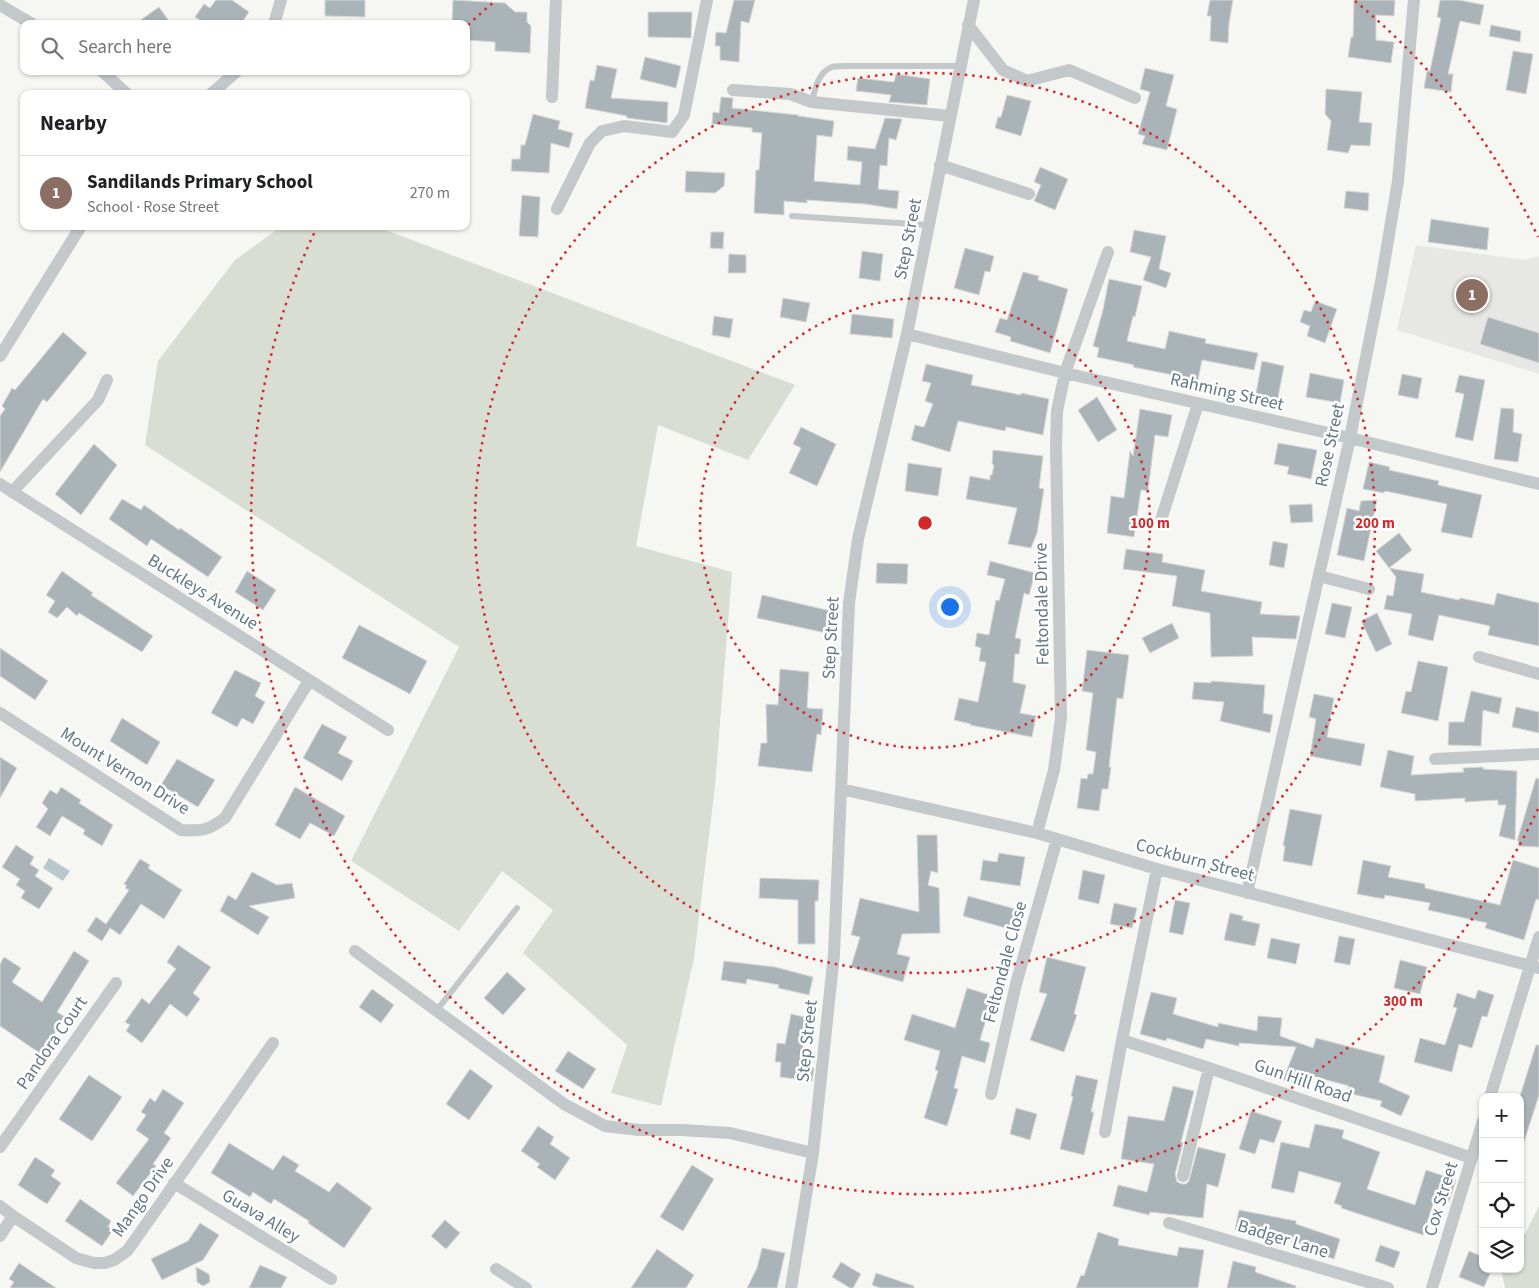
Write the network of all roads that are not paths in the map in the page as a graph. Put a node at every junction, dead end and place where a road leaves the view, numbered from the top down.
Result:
1 (281, 0) edge
2 (556, 0) edge
3 (708, 0) edge
4 (974, 0) edge
5 (1414, 0) edge
6 (0, 5) edge
7 (25, 20) edge
8 (275, 20) edge
9 (968, 25) junction
10 (960, 66) junction
11 (106, 75) edge
12 (232, 75) edge
13 (123, 90) edge
14 (216, 90) edge
15 (733, 90) dead end
16 (552, 97) dead end
17 (1135, 98) dead end
18 (812, 102) junction
19 (950, 116) junction
20 (940, 165) junction
21 (1029, 194) dead end
22 (557, 210) dead end
23 (792, 216) dead end
24 (928, 225) junction
25 (79, 230) edge
26 (1108, 252) dead end
27 (907, 334) junction
28 (0, 356) edge
29 (1065, 373) junction
30 (107, 380) dead end
31 (1198, 404) junction
32 (1350, 438) junction
33 (0, 484) edge
34 (1539, 484) edge
35 (12, 492) junction
36 (1160, 523) dead end
37 (1319, 576) junction
38 (1369, 589) dead end
39 (1479, 656) dead end
40 (1539, 674) edge
41 (309, 681) junction
42 (0, 713) edge
43 (388, 730) dead end
44 (1539, 754) edge
45 (1435, 759) dead end
46 (841, 790) junction
47 (1037, 833) junction
48 (1057, 839) junction
49 (1157, 869) junction
50 (1247, 893) junction
51 (517, 908) dead end
52 (1539, 937) edge
53 (355, 951) dead end
54 (1534, 967) edge
55 (116, 984) dead end
56 (437, 1010) junction
57 (1122, 1040) junction
58 (272, 1043) dead end
59 (1210, 1068) junction
60 (1491, 1093) edge
61 (991, 1094) dead end
62 (1105, 1132) dead end
63 (1479, 1134) edge
64 (0, 1147) edge
65 (813, 1153) junction
66 (1472, 1158) junction
67 (1183, 1176) dead end
68 (174, 1183) junction
69 (0, 1206) edge
70 (13, 1216) junction
71 (1169, 1223) dead end
72 (0, 1236) edge
73 (496, 1269) dead end
74 (330, 1279) dead end
75 (526, 1288) edge
76 (791, 1288) edge
77 (1388, 1288) edge
78 (1432, 1288) edge

1 - 8 street
2 - 16 street
3 - 22 street
4 - 9 street, Step Street
5 - 32 street, Rose Street
6 - 7 street
9 - 10 street, Step Street
9 - 17 street
10 - 18 lane
10 - 19 street, Step Street
11 - 13 street
12 - 14 street
15 - 18 street
18 - 19 street
19 - 20 street, Step Street
20 - 21 street
20 - 24 street, Step Street
23 - 24 lane
24 - 27 street, Step Street
25 - 28 street
26 - 29 street, Feltondale Drive
27 - 29 street, Rahming Street
27 - 46 street, Step Street
29 - 31 street, Rahming Street
29 - 47 street, Feltondale Drive
30 - 35 street
31 - 32 street, Rahming Street
31 - 36 street
32 - 34 street, Rahming Street
32 - 37 street, Rose Street
33 - 35 street, Buckleys Avenue
35 - 41 street, Buckleys Avenue
37 - 38 street
37 - 50 street, Rose Street
39 - 40 street
41 - 42 street, Mount Vernon Drive
41 - 43 street, Buckleys Avenue
44 - 45 street
46 - 47 street, Cockburn Street
46 - 65 street, Step Street
47 - 48 street, Cockburn Street
48 - 49 street, Cockburn Street
48 - 61 street, Feltondale Close
49 - 50 street, Cockburn Street
49 - 57 street
50 - 54 street, Cockburn Street
51 - 56 lane
52 - 54 street
53 - 56 street
54 - 60 street
55 - 64 street, Pandora Court
56 - 65 street
57 - 59 street, Gun Hill Road
57 - 62 street
58 - 68 street, Mango Drive
59 - 66 street, Gun Hill Road
59 - 67 street
63 - 66 street, Cox Street
65 - 76 street, Step Street
66 - 78 street, Cox Street
68 - 70 street, Mango Drive
68 - 74 street, Guava Alley
69 - 70 street, Mango Drive
70 - 72 street
71 - 77 street, Badger Lane
73 - 75 street

